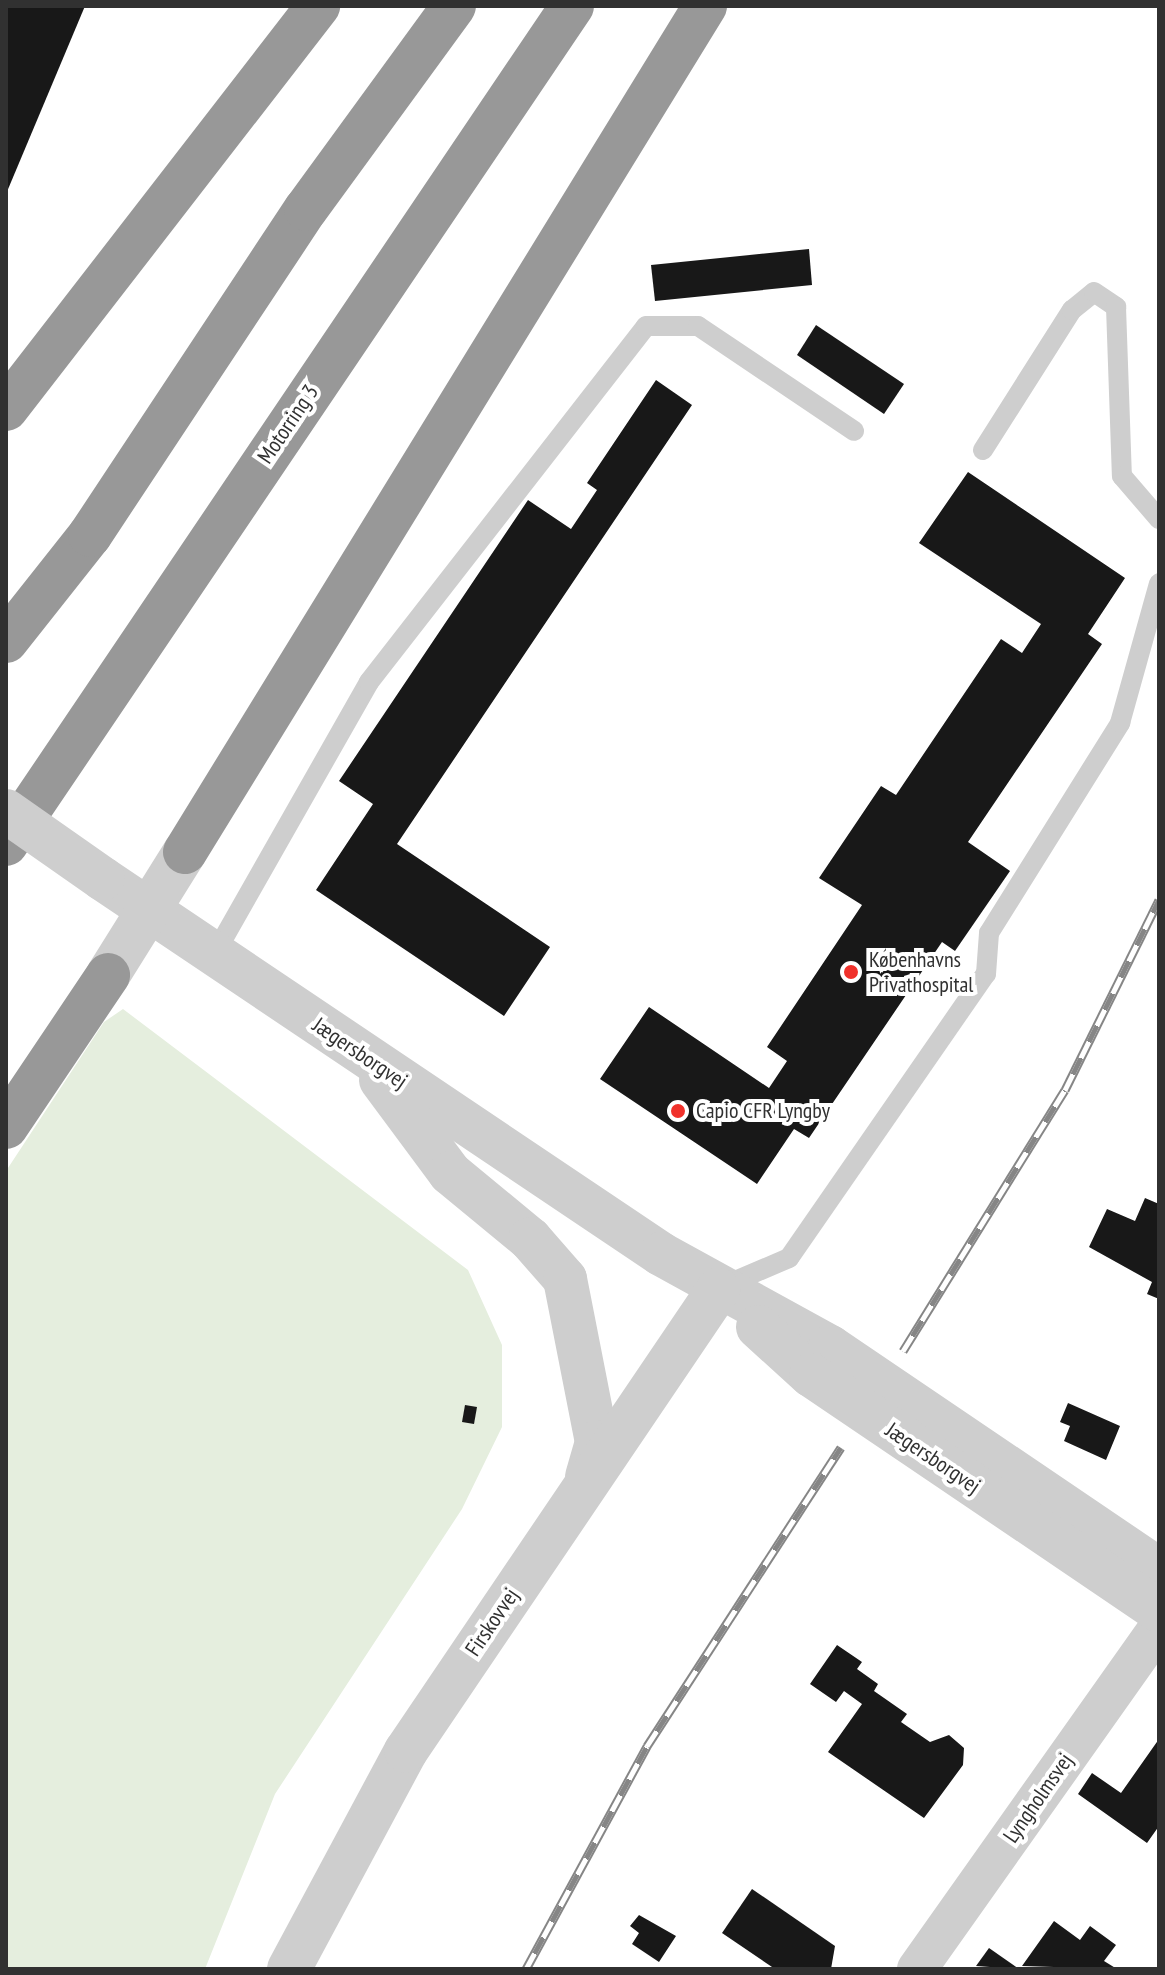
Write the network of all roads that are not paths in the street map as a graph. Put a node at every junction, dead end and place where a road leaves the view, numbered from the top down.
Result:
1 (318, 6) edge
2 (454, 6) edge
3 (572, 6) edge
4 (705, 6) edge
5 (6, 409) edge
6 (854, 431) dead end
7 (983, 450) dead end
8 (1159, 519) edge
9 (1159, 583) edge
10 (6, 641) edge
11 (6, 811) edge
12 (6, 844) edge
13 (185, 852) joint
14 (148, 910) junction
15 (214, 955) junction
16 (108, 975) joint
17 (363, 1056) junction
18 (6, 1127) edge
19 (718, 1290) junction
20 (586, 1482) junction
21 (1159, 1570) edge
22 (1159, 1611) edge
23 (1159, 1627) edge
24 (289, 1969) edge
25 (917, 1969) edge

1 - 5 highway
2 - 10 highway
3 - 12 highway, Motorring 3
4 - 13 highway
6 - 15 lane
7 - 8 lane
9 - 19 lane
11 - 14 street, Jægersborgvej, bridge
13 - 14 street
14 - 15 street, Jægersborgvej
14 - 16 street
15 - 17 street, Jægersborgvej
16 - 18 highway
17 - 19 street, Jægersborgvej
17 - 20 street
19 - 20 street, Firskovvej
19 - 21 street, Jægersborgvej
19 - 22 street, Jægersborgvej
20 - 24 street, Firskovvej
23 - 25 street, Lyngholmsvej

